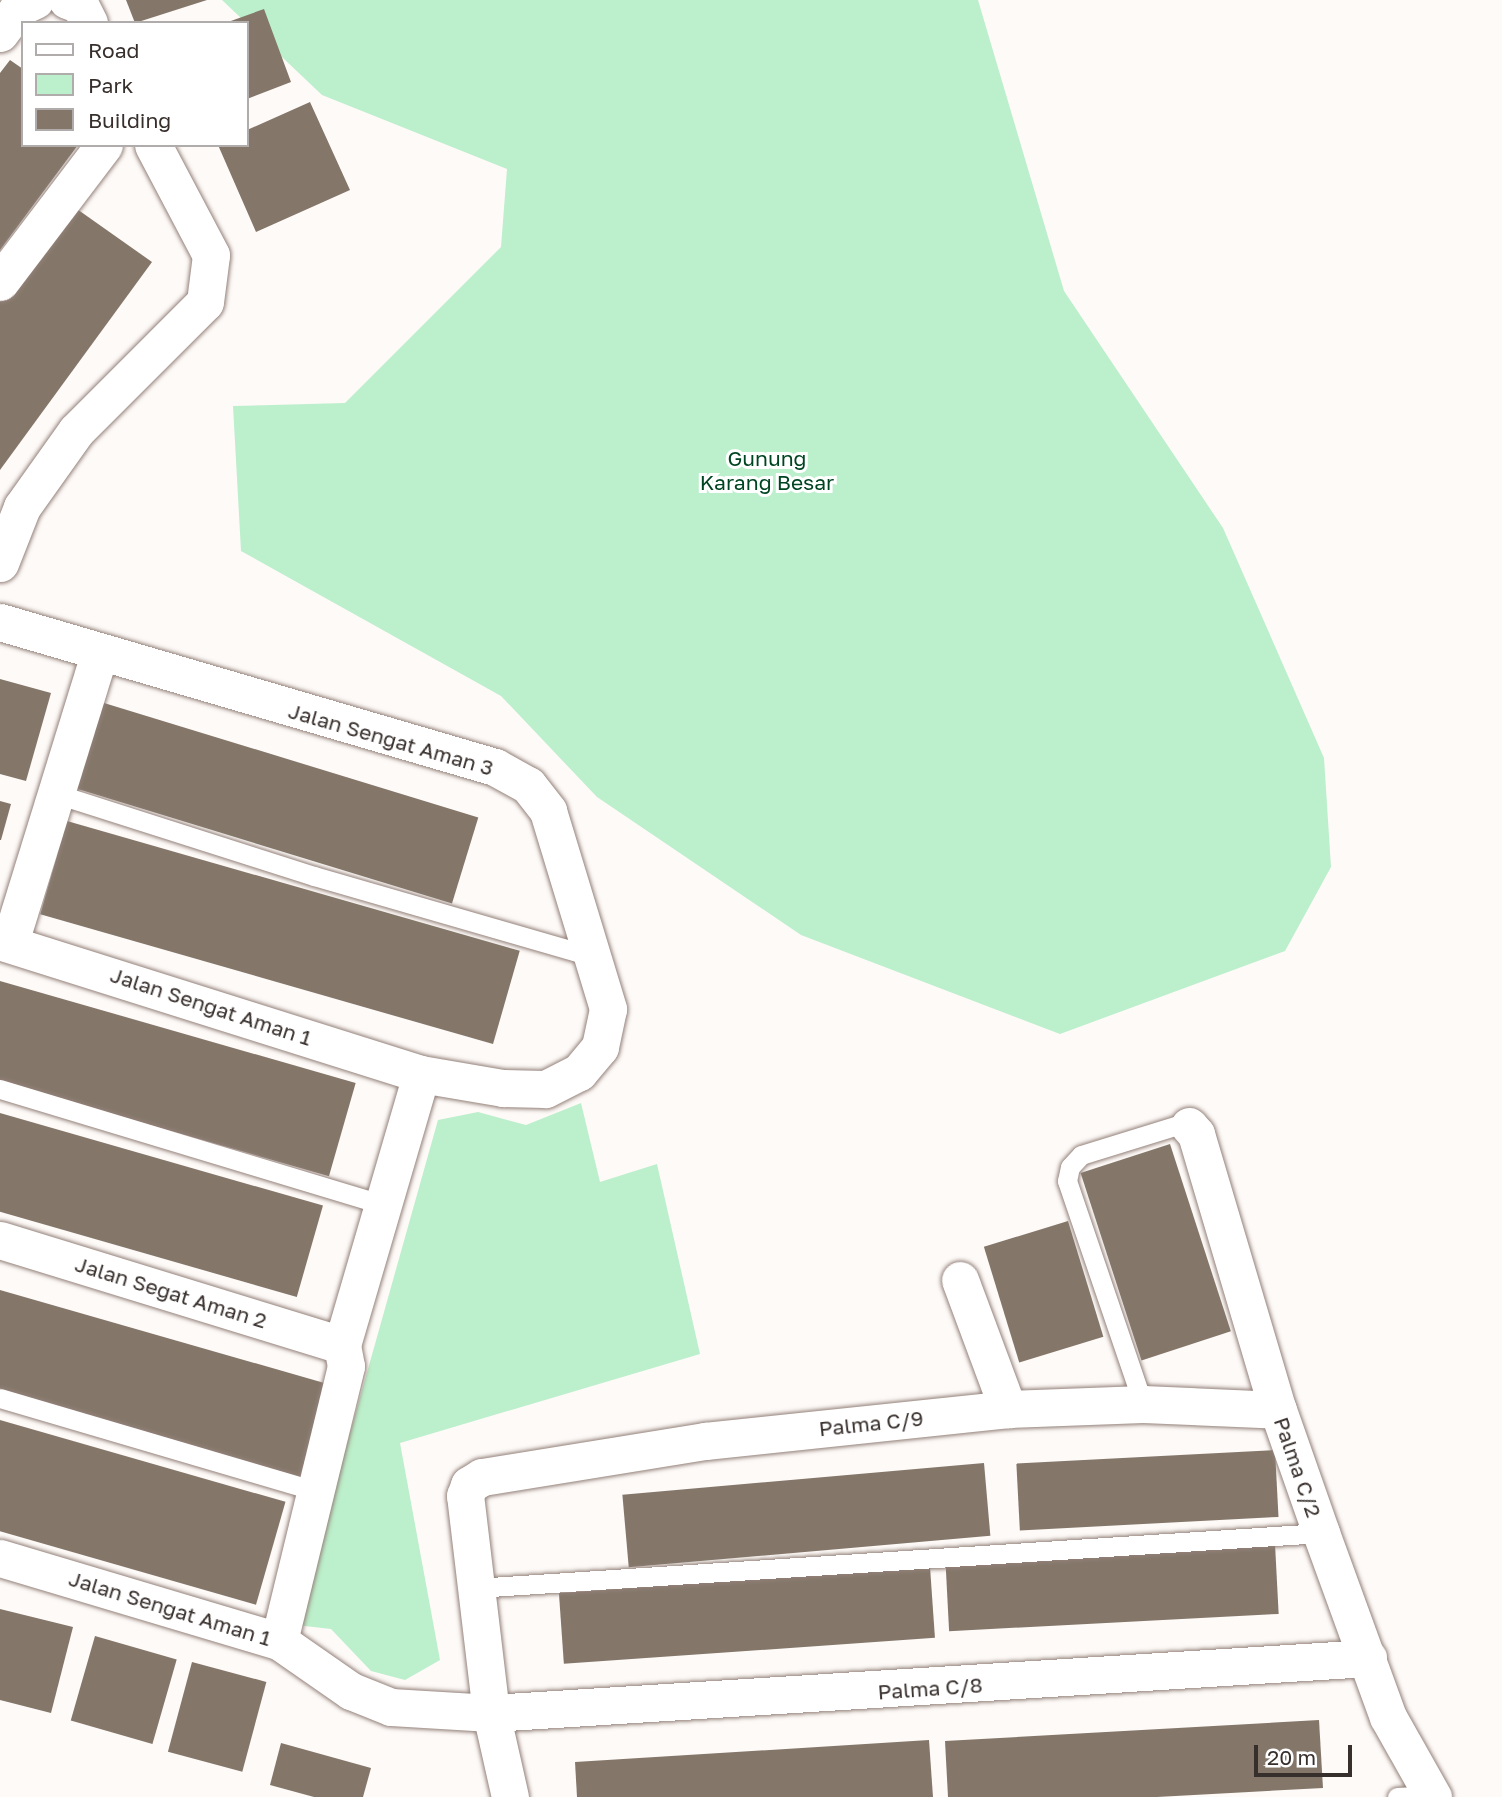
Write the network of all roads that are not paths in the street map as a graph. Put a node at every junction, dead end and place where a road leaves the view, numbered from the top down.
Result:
1 (35, 0) edge
2 (67, 0) edge
3 (88, 21) edge
4 (0, 33) edge
5 (102, 147) edge
6 (154, 147) edge
7 (0, 282) edge
8 (0, 564) edge
9 (0, 622) edge
10 (99, 654) junction
11 (57, 794) junction
12 (5, 942) edge
13 (592, 956) junction
14 (421, 1074) junction
15 (0, 1088) edge
16 (1189, 1126) joint
17 (384, 1205) junction
18 (0, 1240) edge
19 (960, 1280) dead end
20 (342, 1345) junction
21 (0, 1398) edge
22 (1143, 1404) junction
23 (1008, 1409) junction
24 (1278, 1410) junction
25 (316, 1491) junction
26 (1321, 1533) junction
27 (0, 1558) edge
28 (475, 1588) junction
29 (279, 1641) junction
30 (1368, 1658) junction
31 (491, 1713) junction
32 (1420, 1796) edge
33 (510, 1797) edge

1 - 4 street
2 - 3 street
5 - 7 street
6 - 8 street
9 - 10 street, Jalan Sengat Aman 3
10 - 11 street
10 - 13 street, Jalan Sengat Aman 3
11 - 12 street
11 - 13 lane
12 - 14 street, Jalan Sengat Aman 1
13 - 14 street, Jalan Sengat Aman 3
14 - 17 street
15 - 17 lane
16 - 22 lane
16 - 24 street, Palma C/2
17 - 20 street
18 - 20 street, Jalan Segat Aman 2
19 - 23 street
20 - 25 street
21 - 25 lane
22 - 23 street, Palma C/9
22 - 24 street, Palma C/9
23 - 28 street, Palma C/9
24 - 26 street, Palma C/2
25 - 29 street
26 - 28 lane
26 - 30 street, Palma C/2
27 - 29 street, Jalan Sengat Aman 1
28 - 31 street
29 - 31 street, Jalan Sengat Aman 1
30 - 31 street, Palma C/8
30 - 32 street, Palma C/2
31 - 33 street

